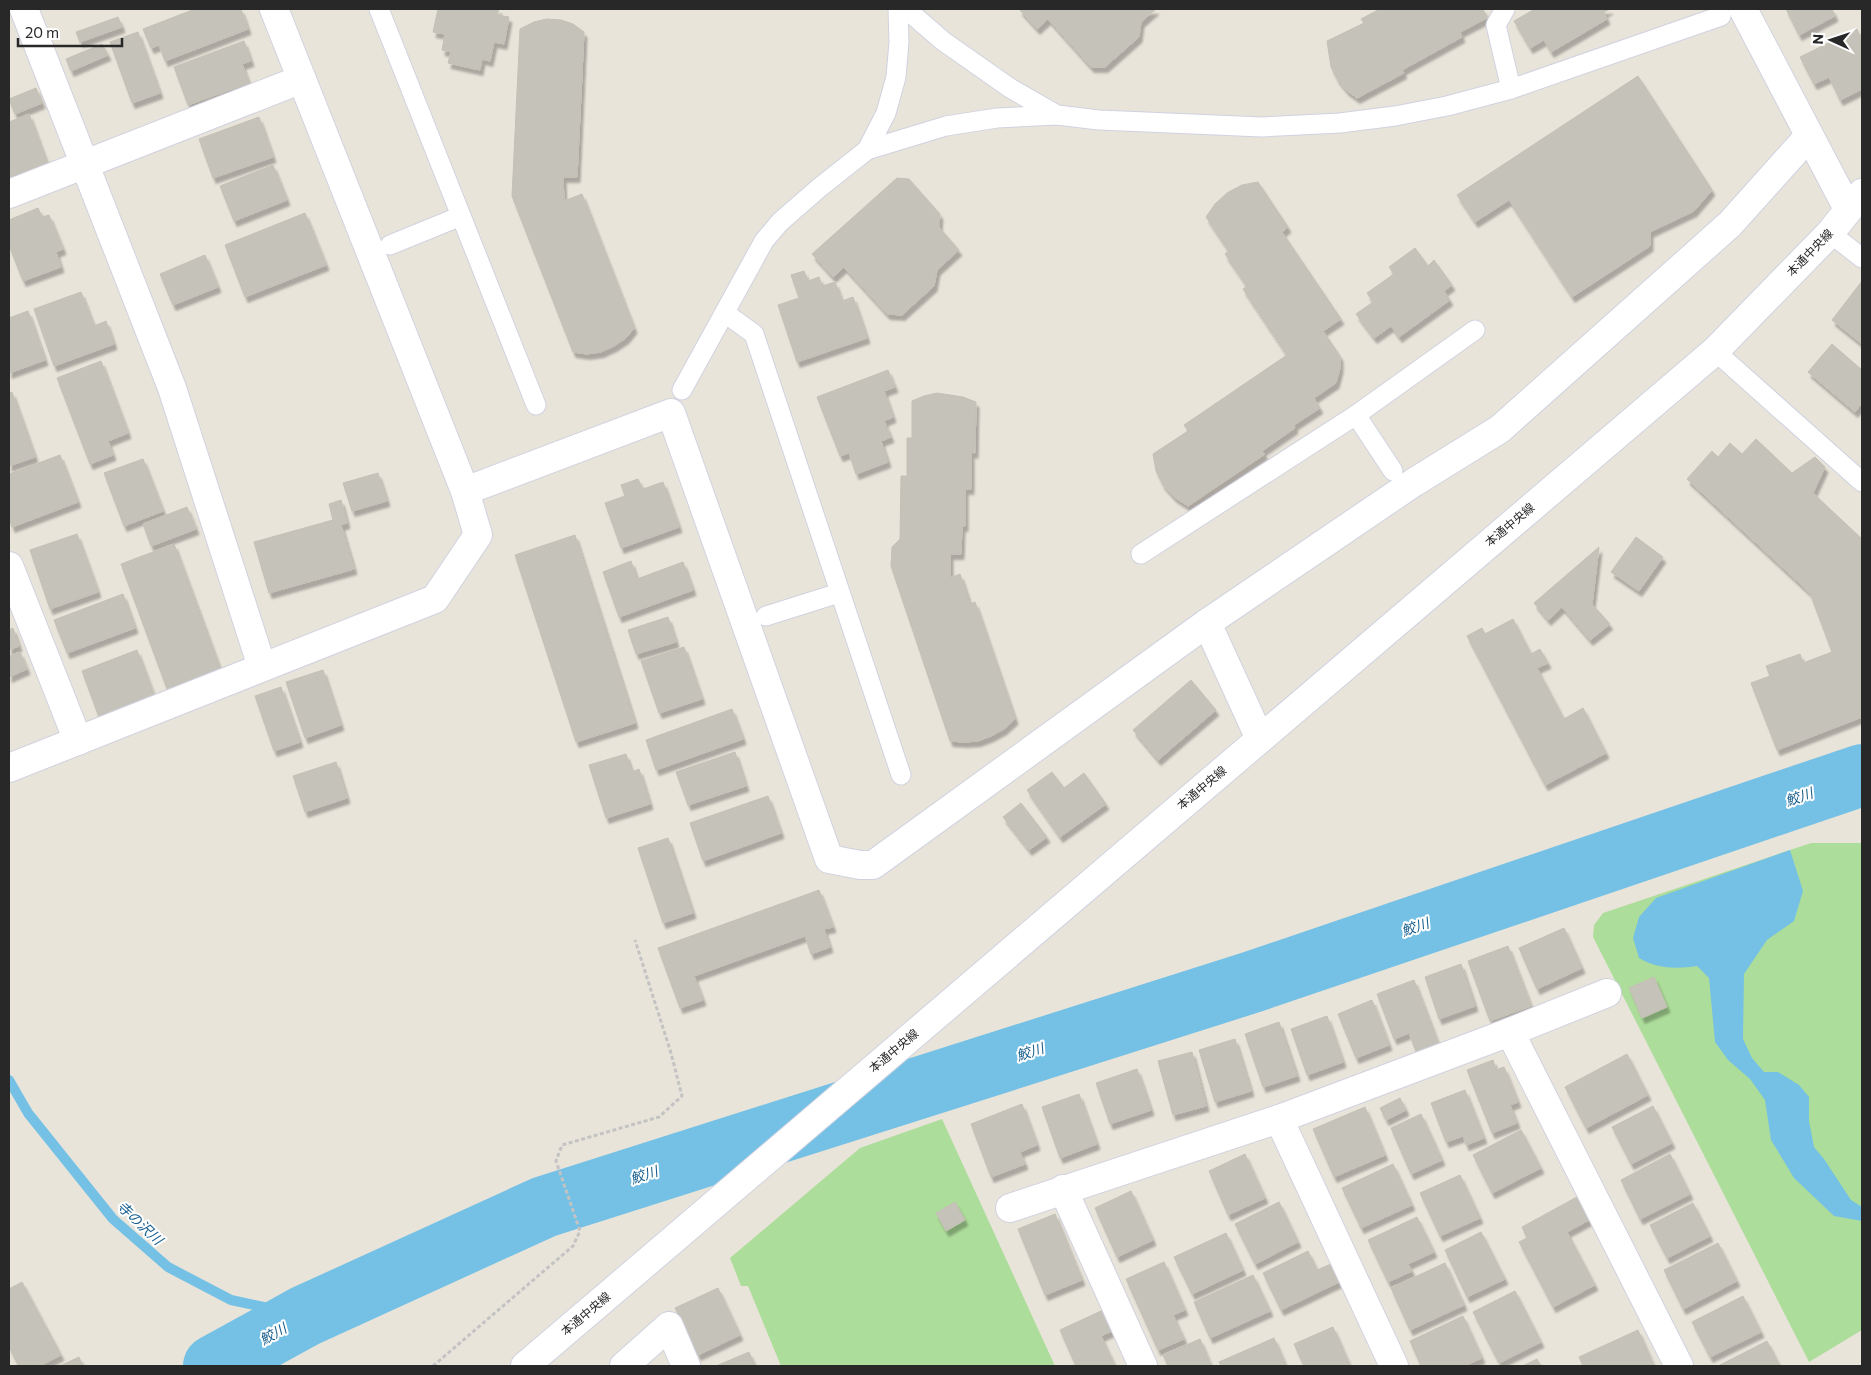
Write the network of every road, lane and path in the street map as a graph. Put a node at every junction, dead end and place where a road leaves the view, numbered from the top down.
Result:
1 (24, 9) edge
2 (274, 9) edge
3 (378, 9) edge
4 (898, 9) edge
5 (906, 9) edge
6 (1505, 9) edge
7 (1732, 12) edge
8 (302, 79) junction
9 (1510, 89) junction
10 (1057, 114) junction
11 (1810, 136) junction
12 (867, 150) junction
13 (85, 164) junction
14 (9, 194) edge
15 (1855, 201) edge
16 (461, 216) junction
17 (1830, 233) junction
18 (390, 245) dead end
19 (1862, 258) edge
20 (725, 313) junction
21 (1475, 330) dead end
22 (1715, 351) junction
23 (682, 390) dead end
24 (536, 405) dead end
25 (1356, 415) junction
26 (1393, 471) dead end
27 (1862, 482) edge
28 (465, 491) junction
29 (1141, 554) dead end
30 (9, 566) edge
31 (839, 593) junction
32 (766, 616) dead end
33 (1206, 623) junction
34 (262, 667) junction
35 (78, 741) junction
36 (1252, 746) junction
37 (9, 768) edge
38 (901, 775) dead end
39 (635, 940) dead end
40 (1607, 993) dead end
41 (1510, 1032) junction
42 (1279, 1119) junction
43 (1064, 1190) junction
44 (1010, 1208) dead end
45 (433, 1366) edge
46 (525, 1366) edge
47 (624, 1366) edge
48 (686, 1366) edge
49 (1143, 1366) edge
50 (1394, 1366) edge
51 (1678, 1366) edge

1 - 13 street
2 - 8 street
3 - 16 lane
4 - 12 lane
5 - 10 lane
6 - 9 lane
7 - 9 lane
7 - 11 street
8 - 13 street
8 - 28 street
9 - 10 lane
10 - 12 lane
11 - 15 street
11 - 33 street
12 - 20 lane
13 - 14 street
13 - 34 street
15 - 17 street, 本通中央線
16 - 18 lane
16 - 24 lane
17 - 19 lane
17 - 22 street, 本通中央線
20 - 23 lane
20 - 31 lane
21 - 25 lane
22 - 27 lane
22 - 36 street, 本通中央線
25 - 26 lane
25 - 29 lane
28 - 33 street
28 - 34 street
30 - 35 street
31 - 32 lane
31 - 38 lane
33 - 36 street
34 - 35 street
35 - 37 street
36 - 46 street, 本通中央線
39 - 45 path
40 - 41 street
41 - 42 street
41 - 51 street
42 - 43 street
42 - 50 street
43 - 44 street
43 - 49 street
47 - 48 street

